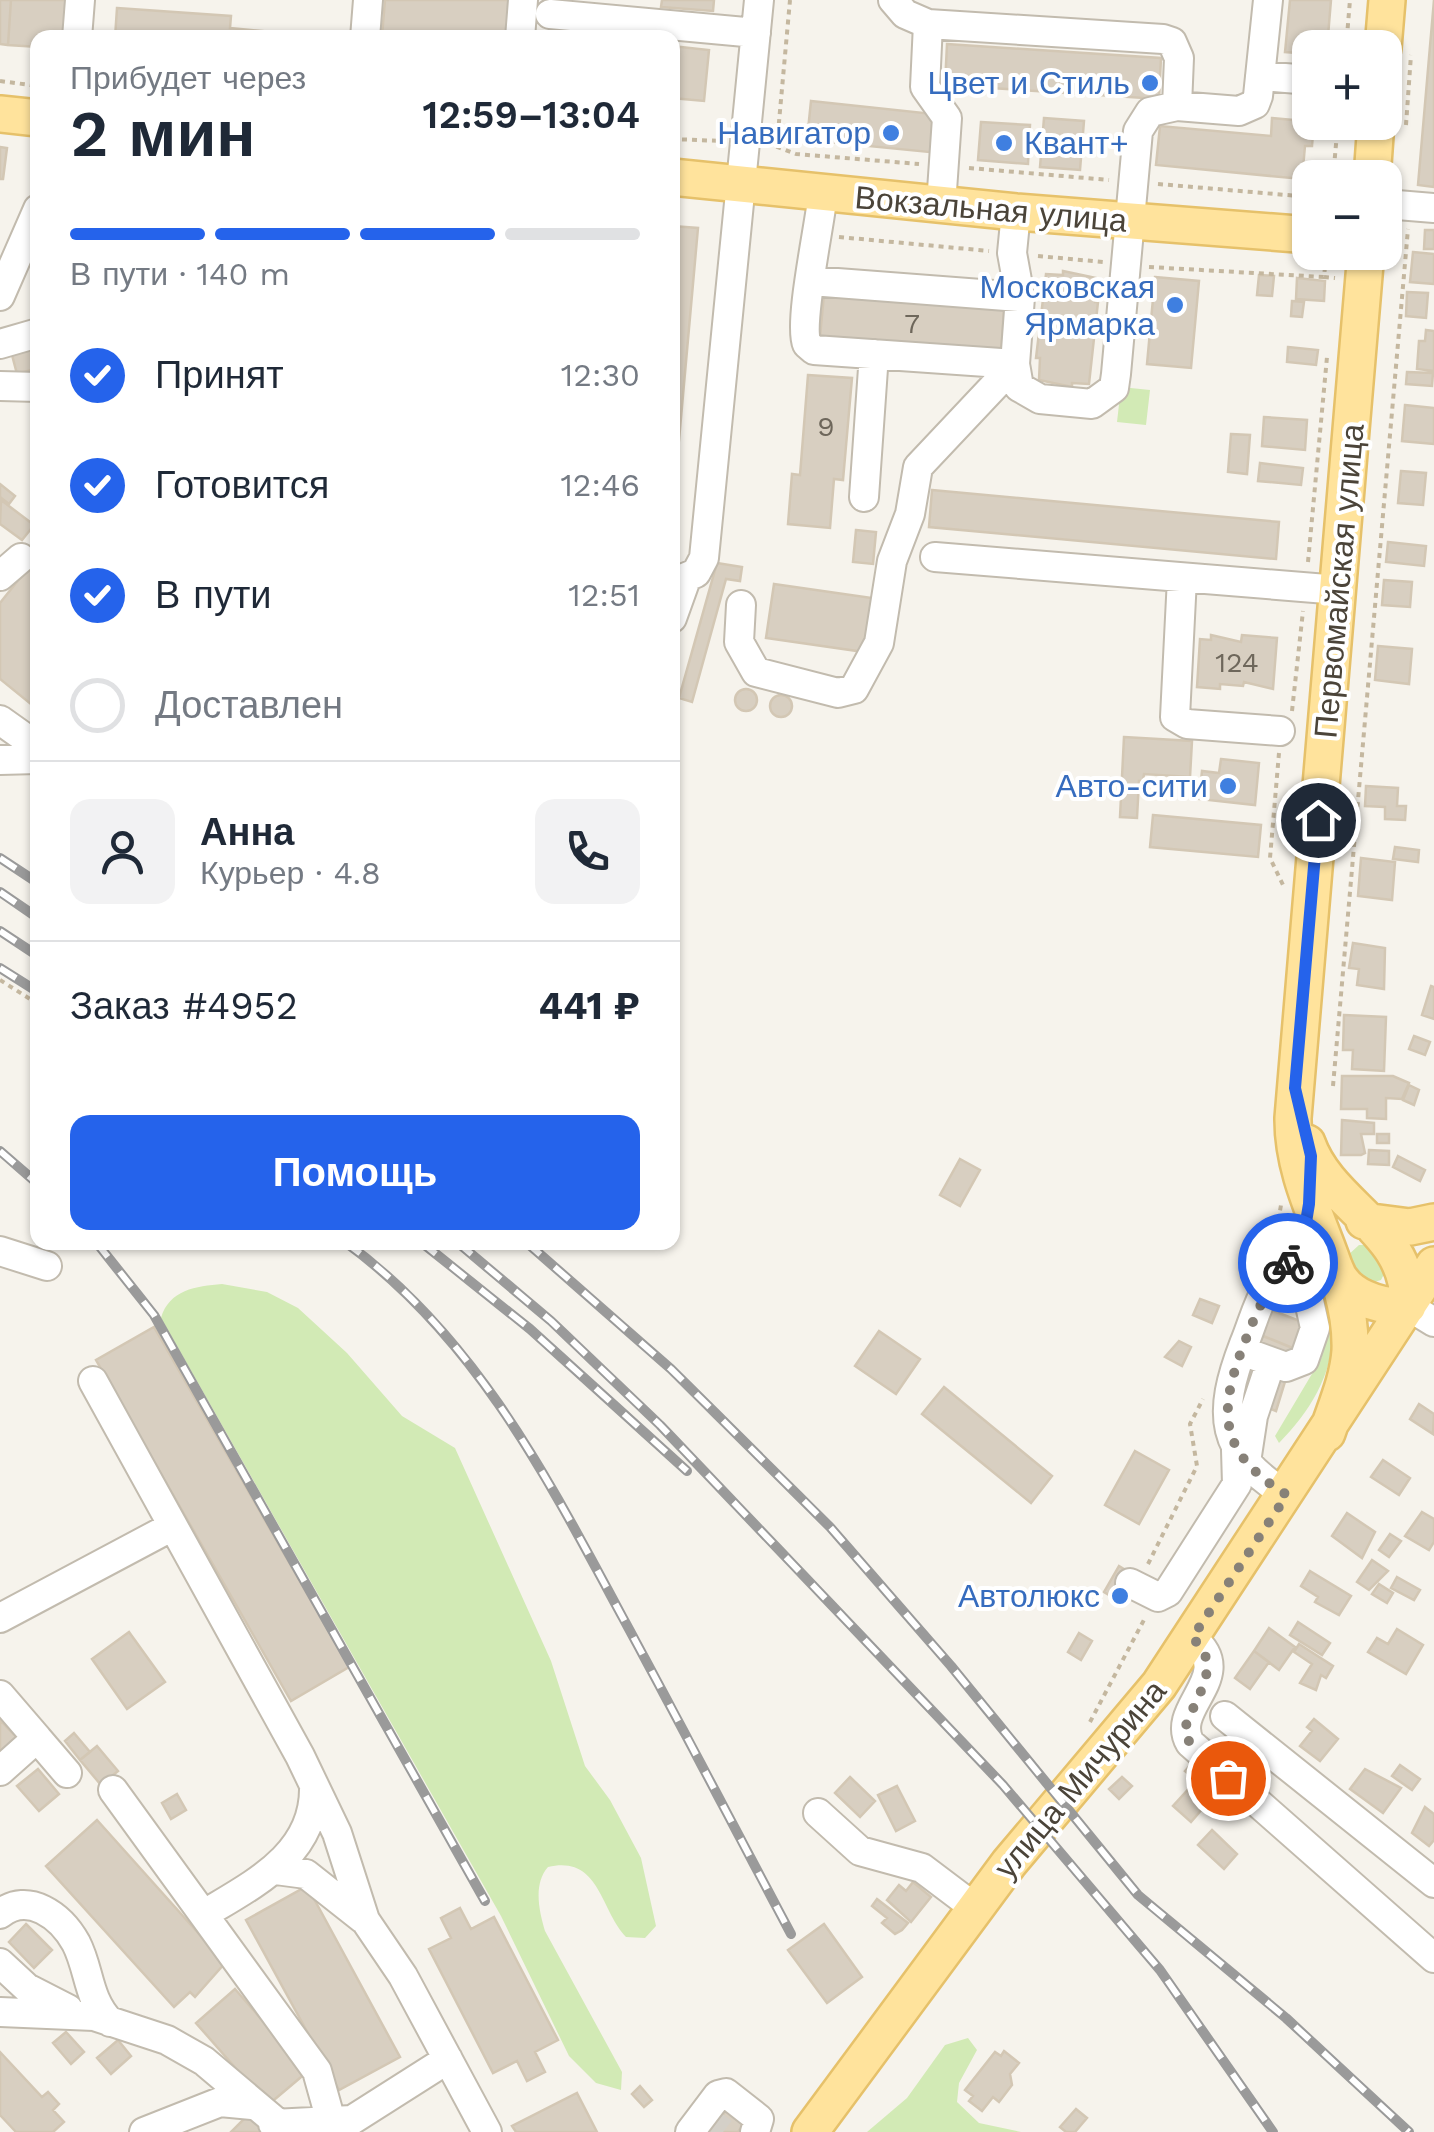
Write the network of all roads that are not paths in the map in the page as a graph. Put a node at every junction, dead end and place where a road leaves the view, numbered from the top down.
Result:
1 (80, 0) edge
2 (368, 0) edge
3 (523, 0) edge
4 (759, 0) edge
5 (892, 0) edge
6 (1268, 0) edge
7 (1387, 0) edge
8 (637, 11) edge
9 (550, 17) edge
10 (928, 24) junction
11 (78, 30) edge
12 (366, 30) edge
13 (521, 30) edge
14 (1394, 30) edge
15 (756, 33) junction
16 (1260, 76) junction
17 (1292, 79) edge
18 (1177, 106) junction
19 (0, 114) edge
20 (30, 117) edge
21 (680, 178) edge
22 (742, 185) junction
23 (823, 193) junction
24 (940, 204) junction
25 (1402, 206) edge
26 (1434, 208) edge
27 (1016, 212) junction
28 (1130, 222) junction
29 (30, 227) edge
30 (1292, 234) edge
31 (1364, 270) edge
32 (810, 281) junction
33 (0, 296) edge
34 (1020, 297) junction
35 (30, 335) edge
36 (0, 344) edge
37 (874, 354) junction
38 (1015, 364) junction
39 (2, 381) edge
40 (30, 385) edge
41 (864, 497) dead end
42 (936, 557) dead end
43 (1182, 578) junction
44 (680, 580) edge
45 (1322, 588) junction
46 (741, 605) dead end
47 (0, 720) edge
48 (1283, 731) road end
49 (30, 742) edge
50 (30, 759) edge
51 (0, 760) edge
52 (1295, 1088) junction
53 (1311, 1156) junction
54 (1296, 1201) junction
55 (1370, 1222) junction
56 (1434, 1222) edge
57 (0, 1250) edge
58 (1434, 1265) edge
59 (47, 1266) dead end
60 (1312, 1267) junction
61 (1421, 1314) edge
62 (1242, 1350) junction
63 (1271, 1362) junction
64 (93, 1380) dead end
65 (1327, 1433) junction
66 (1253, 1474) junction
67 (174, 1526) junction
68 (1198, 1545) junction
69 (1238, 1570) junction
70 (1140, 1589) road end
71 (0, 1618) edge
72 (1192, 1638) junction
73 (0, 1695) edge
74 (1226, 1716) dead end
75 (37, 1738) junction
76 (0, 1771) edge
77 (67, 1773) dead end
78 (314, 1784) junction
79 (113, 1790) dead end
80 (818, 1812) dead end
81 (276, 1870) junction
82 (1434, 1884) edge
83 (975, 1908) junction
84 (206, 1913) junction
85 (0, 1914) edge
86 (365, 1920) junction
87 (1434, 1958) edge
88 (0, 1963) edge
89 (0, 2012) edge
90 (80, 2014) junction
91 (110, 2022) junction
92 (448, 2060) junction
93 (466, 2092) junction
94 (271, 2120) edge
95 (348, 2125) edge
96 (702, 2125) edge
97 (144, 2132) edge
98 (475, 2132) edge
99 (487, 2132) edge
100 (756, 2132) edge
101 (810, 2132) edge

1 - 11 street
2 - 12 street
3 - 13 street
4 - 15 street
5 - 10 street
6 - 16 street
7 - 14 main road
8 - 9 street
8 - 15 street
10 - 18 street
10 - 24 street
15 - 22 street
16 - 17 street
16 - 18 street
18 - 28 street
19 - 20 main road
21 - 22 main road, Вокзальная улица
22 - 23 main road, Вокзальная улица
22 - 44 street
23 - 24 main road, Вокзальная улица
23 - 32 street
24 - 27 main road, Вокзальная улица
25 - 26 street
27 - 28 main road, Вокзальная улица
27 - 34 street
28 - 30 main road, Вокзальная улица
28 - 38 street
29 - 33 street
31 - 45 main road, Первомайская улица
32 - 34 street
32 - 37 street
34 - 38 street
35 - 36 street
37 - 38 street
37 - 41 street
38 - 46 street
39 - 40 street
42 - 43 street
43 - 45 street
43 - 48 street
45 - 52 main road, Первомайская улица
47 - 49 street
50 - 51 street
52 - 53 main road, Первомайская улица
52 - 54 main road, Первомайская улица
53 - 54 street
53 - 55 main road, Первомайская улица
54 - 60 main road, Первомайская улица
55 - 56 main road
55 - 60 main road
55 - 61 main road, Первомайская улица
57 - 59 street
58 - 61 main road, улица Мичурина
60 - 61 main road
60 - 62 street
60 - 63 street
60 - 65 main road, Первомайская улица
61 - 65 main road, улица Мичурина
62 - 63 street
62 - 66 street
63 - 66 street
64 - 67 street
65 - 66 main road, улица Мичурина
66 - 68 street
66 - 69 main road, улица Мичурина
67 - 71 street
67 - 78 street
68 - 69 street
68 - 70 street
69 - 72 main road, улица Мичурина
72 - 83 main road, улица Мичурина
72 - 87 street
73 - 75 street
74 - 82 street
75 - 76 street
75 - 77 street
78 - 81 street
78 - 86 street
79 - 84 street
80 - 83 street
81 - 84 street
81 - 86 street
83 - 101 main road, улица Мичурина
84 - 95 street
85 - 91 street
86 - 92 street
88 - 90 street
89 - 90 street
90 - 91 street
91 - 94 street
92 - 93 street
92 - 95 street
93 - 98 street
93 - 99 street
94 - 95 street
94 - 97 street
96 - 100 street

